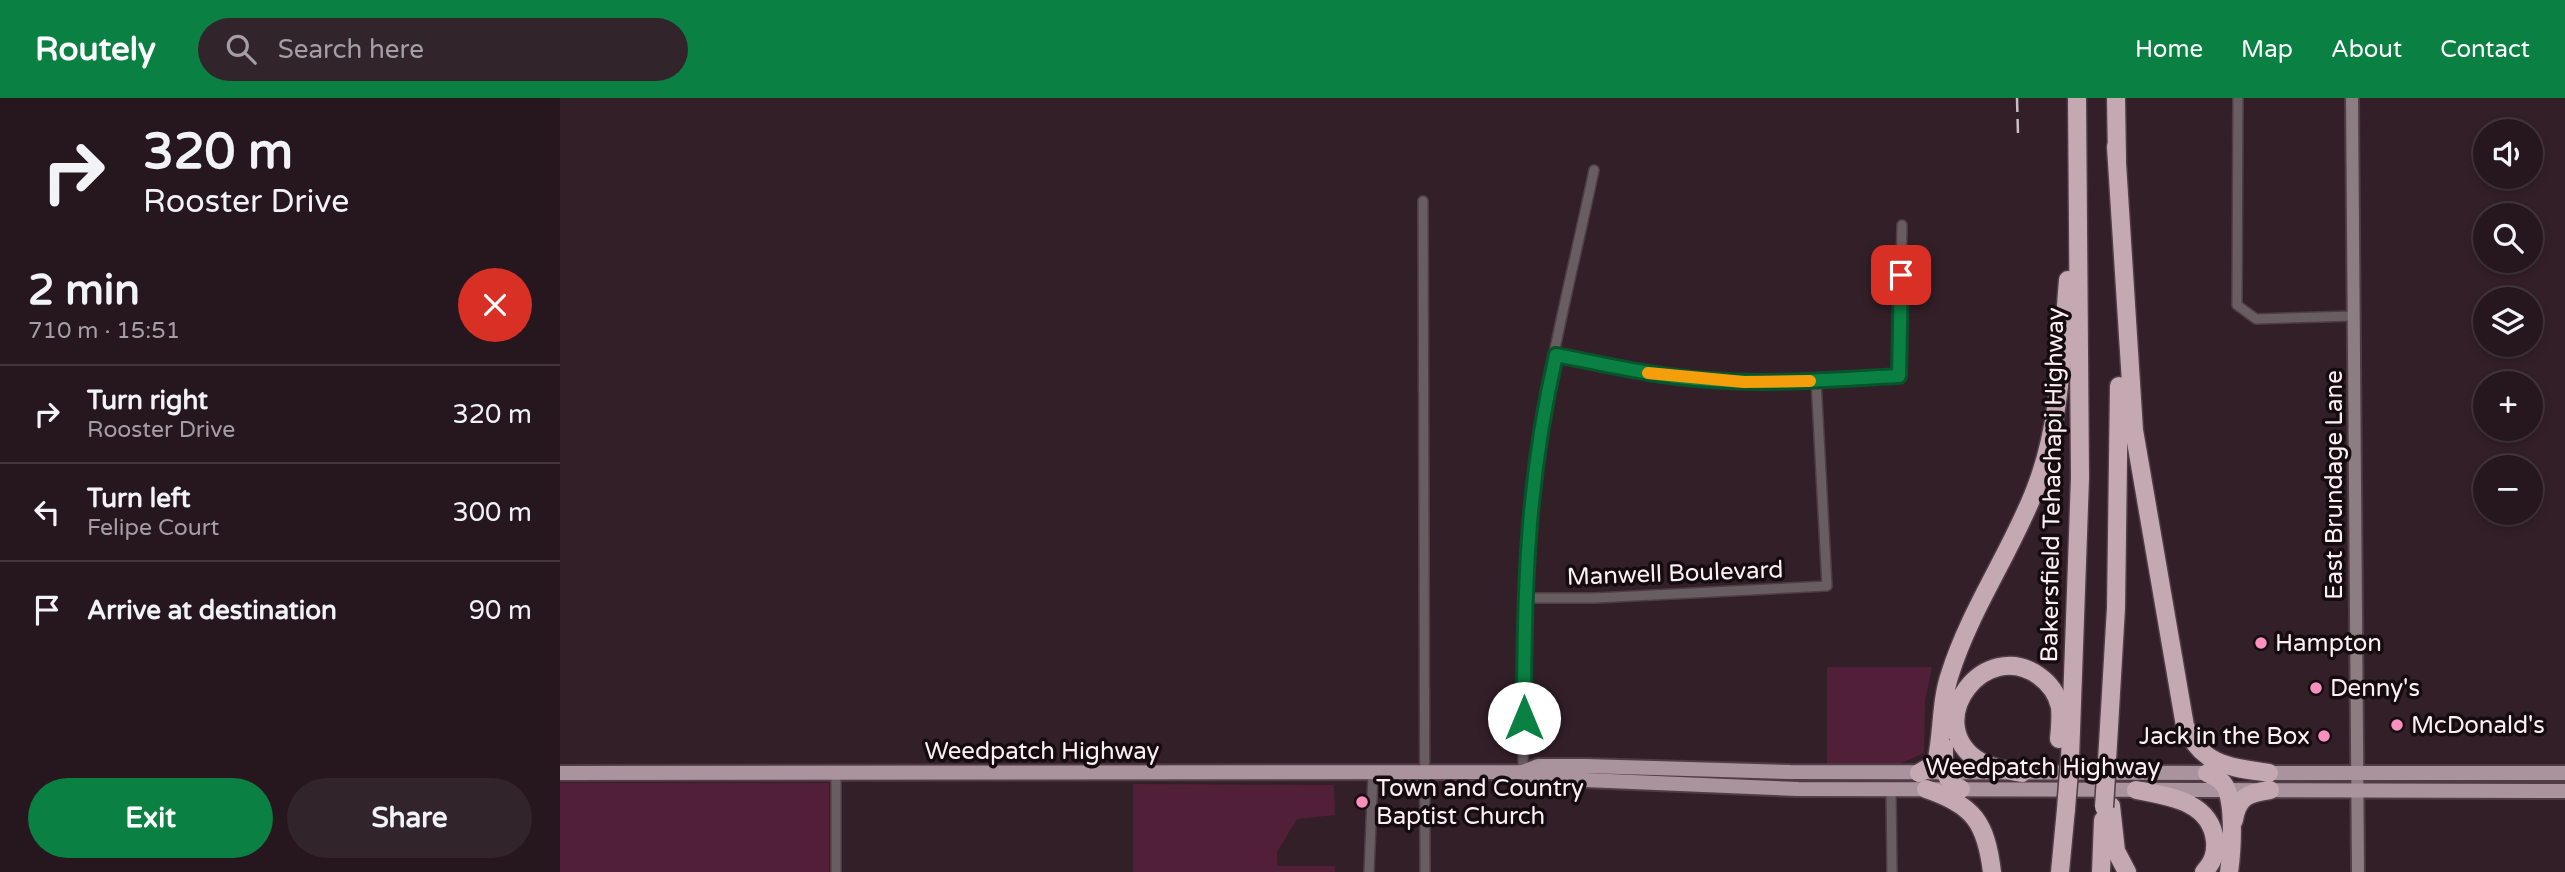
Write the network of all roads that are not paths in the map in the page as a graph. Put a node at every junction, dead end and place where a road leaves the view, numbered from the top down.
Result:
1 (2077, 98) edge
2 (2116, 98) edge
3 (2238, 98) edge
4 (2352, 98) edge
5 (2116, 147) junction
6 (1594, 170) dead end
7 (1423, 201) dead end
8 (1902, 225) dead end
9 (2078, 228) junction
10 (2353, 316) junction
11 (1556, 355) junction
12 (1816, 380) junction
13 (1524, 598) junction
14 (1941, 733) junction
15 (2064, 760) junction
16 (1425, 772) junction
17 (1523, 772) junction
18 (560, 773) edge
19 (836, 773) junction
20 (1945, 773) junction
21 (2022, 773) junction
22 (2357, 773) junction
23 (1373, 774) junction
24 (2207, 774) junction
25 (2565, 774) edge
26 (1923, 781) junction
27 (2270, 782) junction
28 (1891, 789) junction
29 (1961, 789) junction
30 (2357, 789) junction
31 (2136, 790) junction
32 (2227, 790) junction
33 (2565, 791) edge
34 (2108, 807) junction
35 (2231, 830) junction
36 (836, 872) edge
37 (1369, 872) edge
38 (1425, 872) edge
39 (1892, 872) edge
40 (1992, 872) edge
41 (2059, 872) edge
42 (2101, 872) edge
43 (2127, 872) edge
44 (2204, 872) edge
45 (2228, 872) edge
46 (2358, 872) edge

1 - 9 highway, Bakersfield Tehachapi Highway
2 - 5 highway
3 - 10 street
4 - 10 main road, East Brundage Lane
5 - 27 highway
5 - 34 highway, bridge
6 - 11 street
7 - 16 street
8 - 12 street
9 - 14 highway
9 - 15 highway, Bakersfield Tehachapi Highway
10 - 22 main road, East Brundage Lane
11 - 12 street
11 - 13 street
12 - 13 street, Manwell Boulevard
13 - 17 street
14 - 20 highway
14 - 26 highway
15 - 21 highway
15 - 41 highway, Bakersfield Tehachapi Highway, bridge
16 - 17 main road, Weedpatch Highway
16 - 23 main road, Weedpatch Highway
16 - 38 street
17 - 26 main road, Weedpatch Highway
17 - 28 main road, Weedpatch Highway
18 - 19 main road, Weedpatch Highway
19 - 23 main road, Weedpatch Highway
19 - 36 street
20 - 21 main road, Weedpatch Highway
20 - 26 main road, Weedpatch Highway
20 - 29 highway
21 - 24 main road, Weedpatch Highway
22 - 25 main road, Weedpatch Highway
22 - 27 main road, Weedpatch Highway
22 - 30 main road, East Brundage Lane
23 - 37 street
24 - 27 main road, Weedpatch Highway
24 - 32 highway
26 - 28 main road, Weedpatch Highway
26 - 29 main road, Weedpatch Highway
26 - 40 highway
27 - 30 main road, Weedpatch Highway
27 - 32 main road, Weedpatch Highway
27 - 35 highway
28 - 39 street
29 - 31 main road, Weedpatch Highway
30 - 33 main road, Weedpatch Highway
30 - 46 main road, East Brundage Lane
31 - 32 main road, Weedpatch Highway
31 - 44 highway
32 - 35 highway
34 - 42 highway
34 - 43 highway
35 - 45 highway

